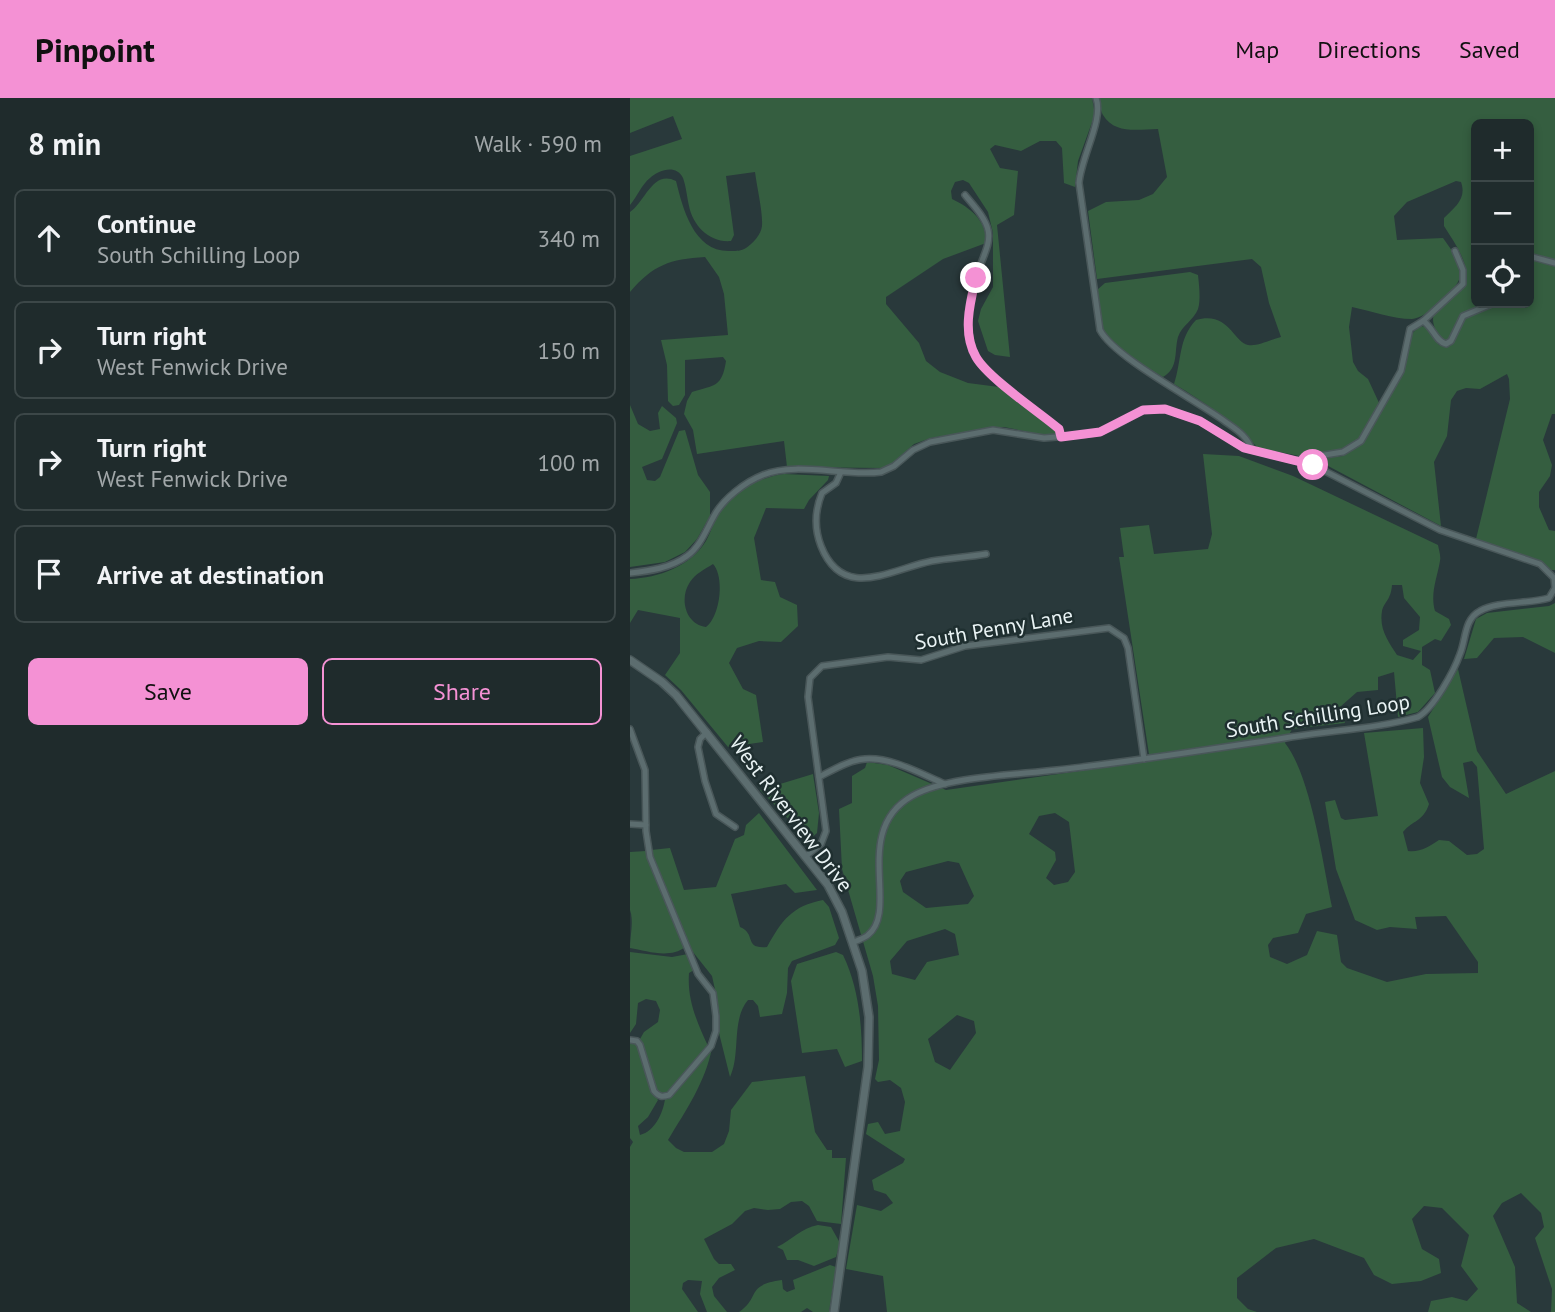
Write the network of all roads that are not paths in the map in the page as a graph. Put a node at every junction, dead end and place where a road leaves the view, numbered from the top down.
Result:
1 (1096, 98) edge
2 (965, 195) dead end
3 (1455, 251) dead end
4 (1534, 257) edge
5 (1555, 263) edge
6 (1482, 308) edge
7 (1423, 321) junction
8 (1061, 437) junction
9 (1252, 450) junction
10 (1297, 460) junction
11 (841, 472) junction
12 (985, 554) dead end
13 (630, 573) edge
14 (1555, 588) edge
15 (631, 662) edge
16 (630, 729) edge
17 (707, 732) junction
18 (1144, 759) junction
19 (819, 777) junction
20 (945, 784) junction
21 (630, 824) edge
22 (646, 825) junction
23 (735, 827) dead end
24 (806, 856) junction
25 (854, 942) junction
26 (630, 1040) edge
27 (834, 1312) edge

1 - 9 street
2 - 8 street
3 - 7 street
4 - 5 street
6 - 7 street
7 - 10 street
8 - 9 street, South Schilling Loop
8 - 11 street, South Schilling Loop
9 - 10 street, South Schilling Loop
10 - 14 street, South Schilling Loop
11 - 12 street
11 - 13 street, South Schilling Loop
14 - 18 street, South Schilling Loop
15 - 17 street, West Riverview Drive
16 - 22 street
17 - 23 street
17 - 24 street, West Riverview Drive
18 - 19 street, South Penny Lane
18 - 20 street, South Schilling Loop
19 - 20 street
19 - 24 street, South Penny Lane
20 - 25 street, South Schilling Loop
21 - 22 street
22 - 26 street
24 - 25 street, West Riverview Drive
25 - 27 street, West Riverview Drive

